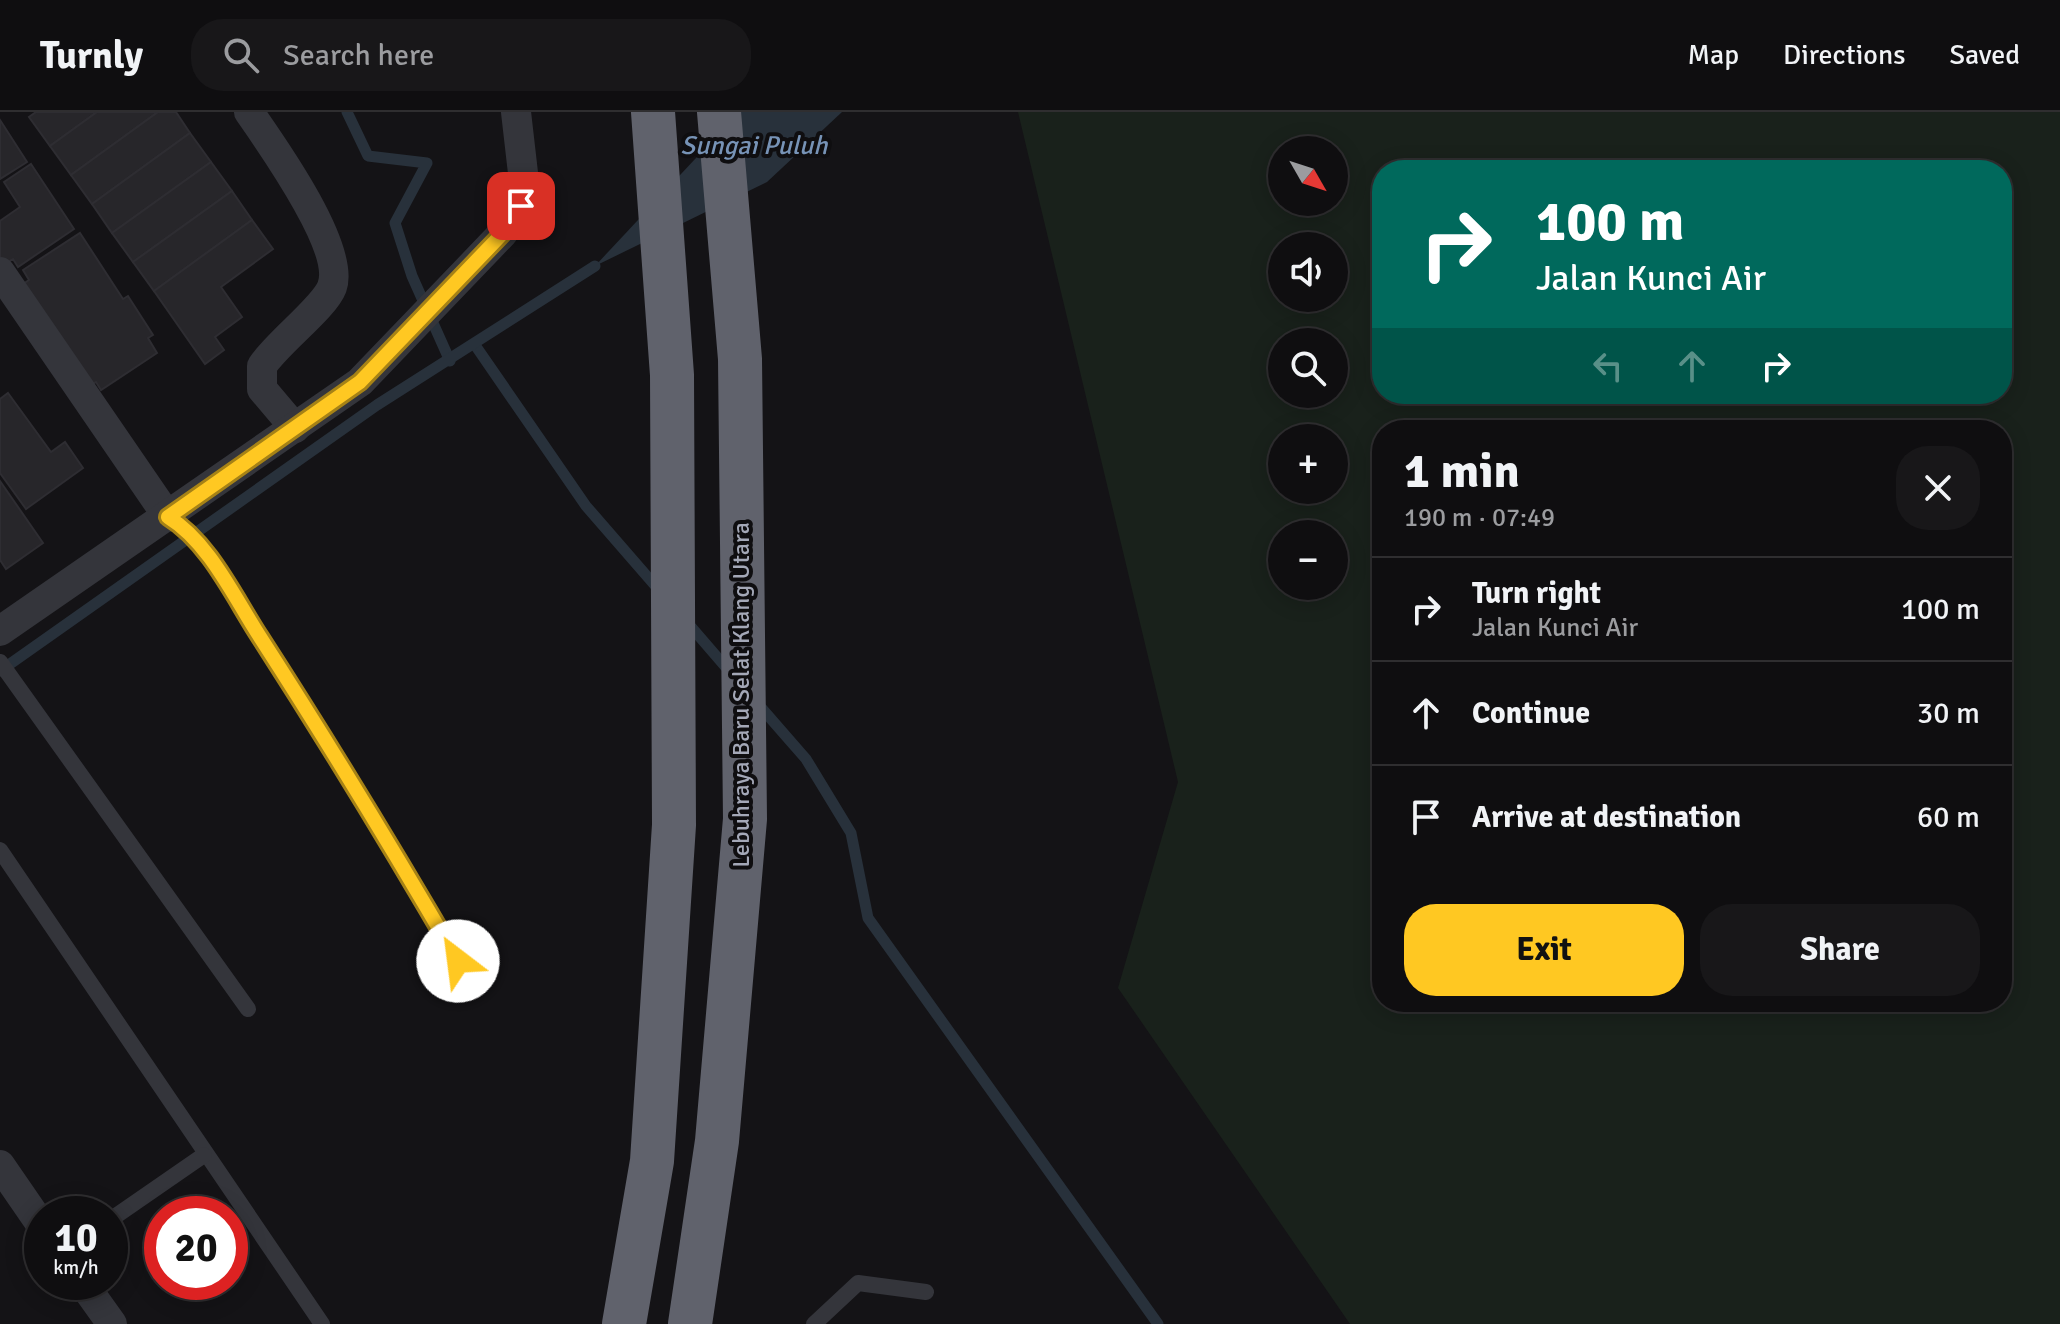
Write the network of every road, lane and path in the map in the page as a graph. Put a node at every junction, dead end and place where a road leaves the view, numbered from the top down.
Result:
1 (249, 112) edge
2 (516, 112) edge
3 (653, 112) edge
4 (719, 112) edge
5 (0, 272) edge
6 (295, 428) junction
7 (178, 523) junction
8 (4, 620) edge
9 (0, 662) edge
10 (0, 850) edge
11 (458, 961) dead end
12 (248, 1009) dead end
13 (204, 1155) junction
14 (0, 1165) edge
15 (24, 1200) edge
16 (128, 1208) edge
17 (926, 1292) dead end
18 (95, 1300) edge
19 (112, 1324) edge
20 (322, 1324) edge
21 (624, 1324) edge
22 (690, 1324) edge
23 (814, 1324) edge

1 - 6 street
2 - 6 street
3 - 21 highway
4 - 22 highway, Lebuhraya Baru Selat Klang Utara
5 - 7 street
6 - 7 street
7 - 8 street
7 - 11 lane
9 - 12 lane
10 - 13 lane
13 - 16 lane
13 - 20 lane
14 - 15 street
17 - 23 lane
18 - 19 street

